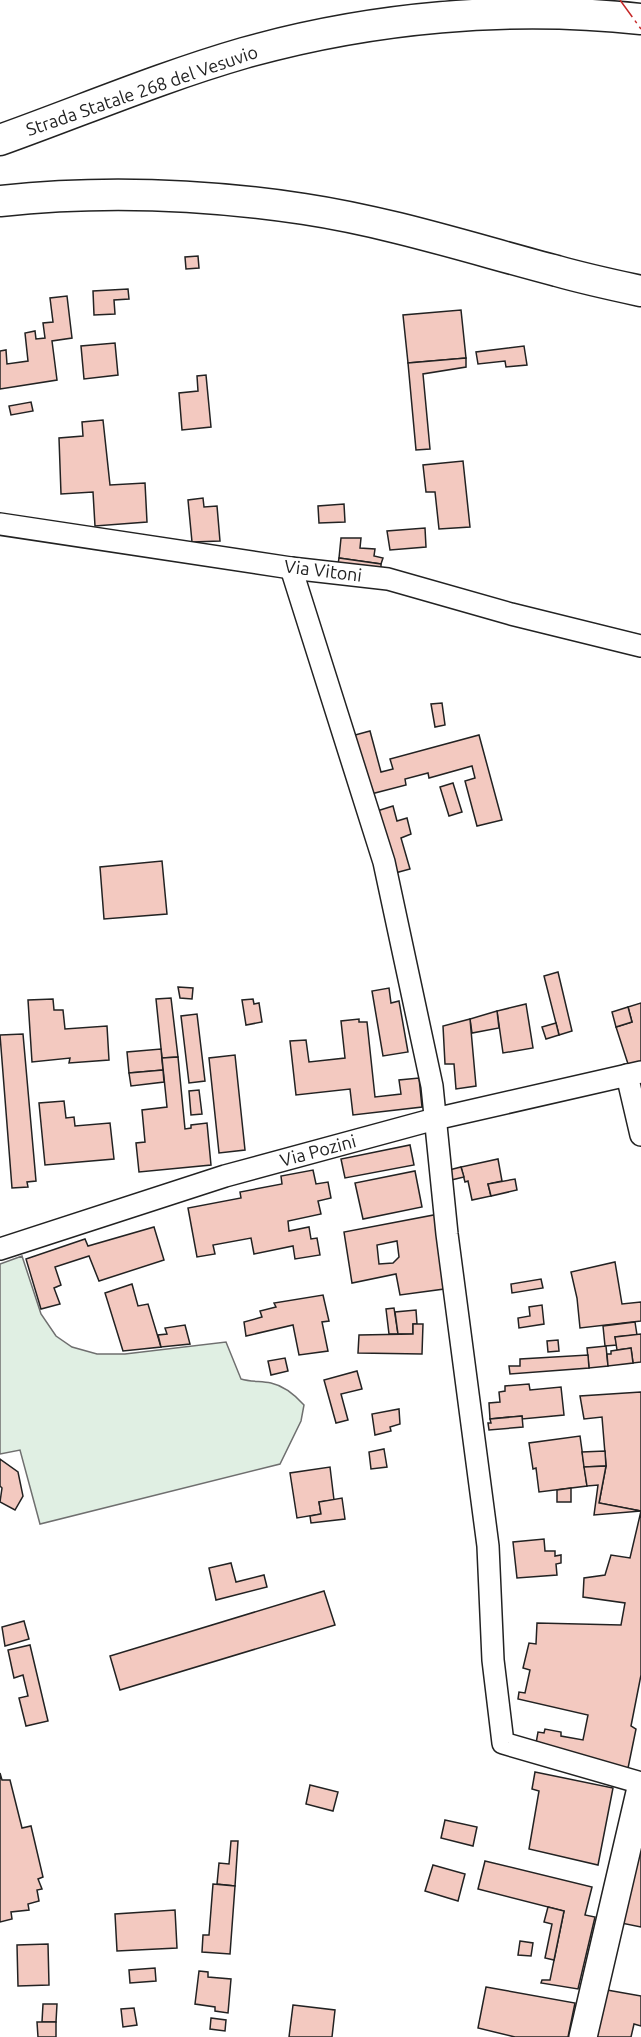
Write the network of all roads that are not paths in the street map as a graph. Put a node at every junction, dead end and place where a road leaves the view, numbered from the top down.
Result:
1 (641, 19) edge
2 (0, 141) edge
3 (0, 201) edge
4 (641, 291) edge
5 (0, 524) edge
6 (291, 568) junction
7 (641, 646) edge
8 (634, 1074) edge
9 (435, 1119) junction
10 (641, 1135) edge
11 (0, 1249) edge
12 (641, 1785) edge
13 (583, 2037) edge

1 - 2 highway, Strada Statale 268 del Vesuvio
3 - 4 highway
5 - 6 street, Via Vitoni
6 - 7 street, Via Vitoni
6 - 9 street
8 - 9 street, Via Pozini
8 - 10 street
9 - 11 street, Via Pozini
9 - 12 street
12 - 13 main road

